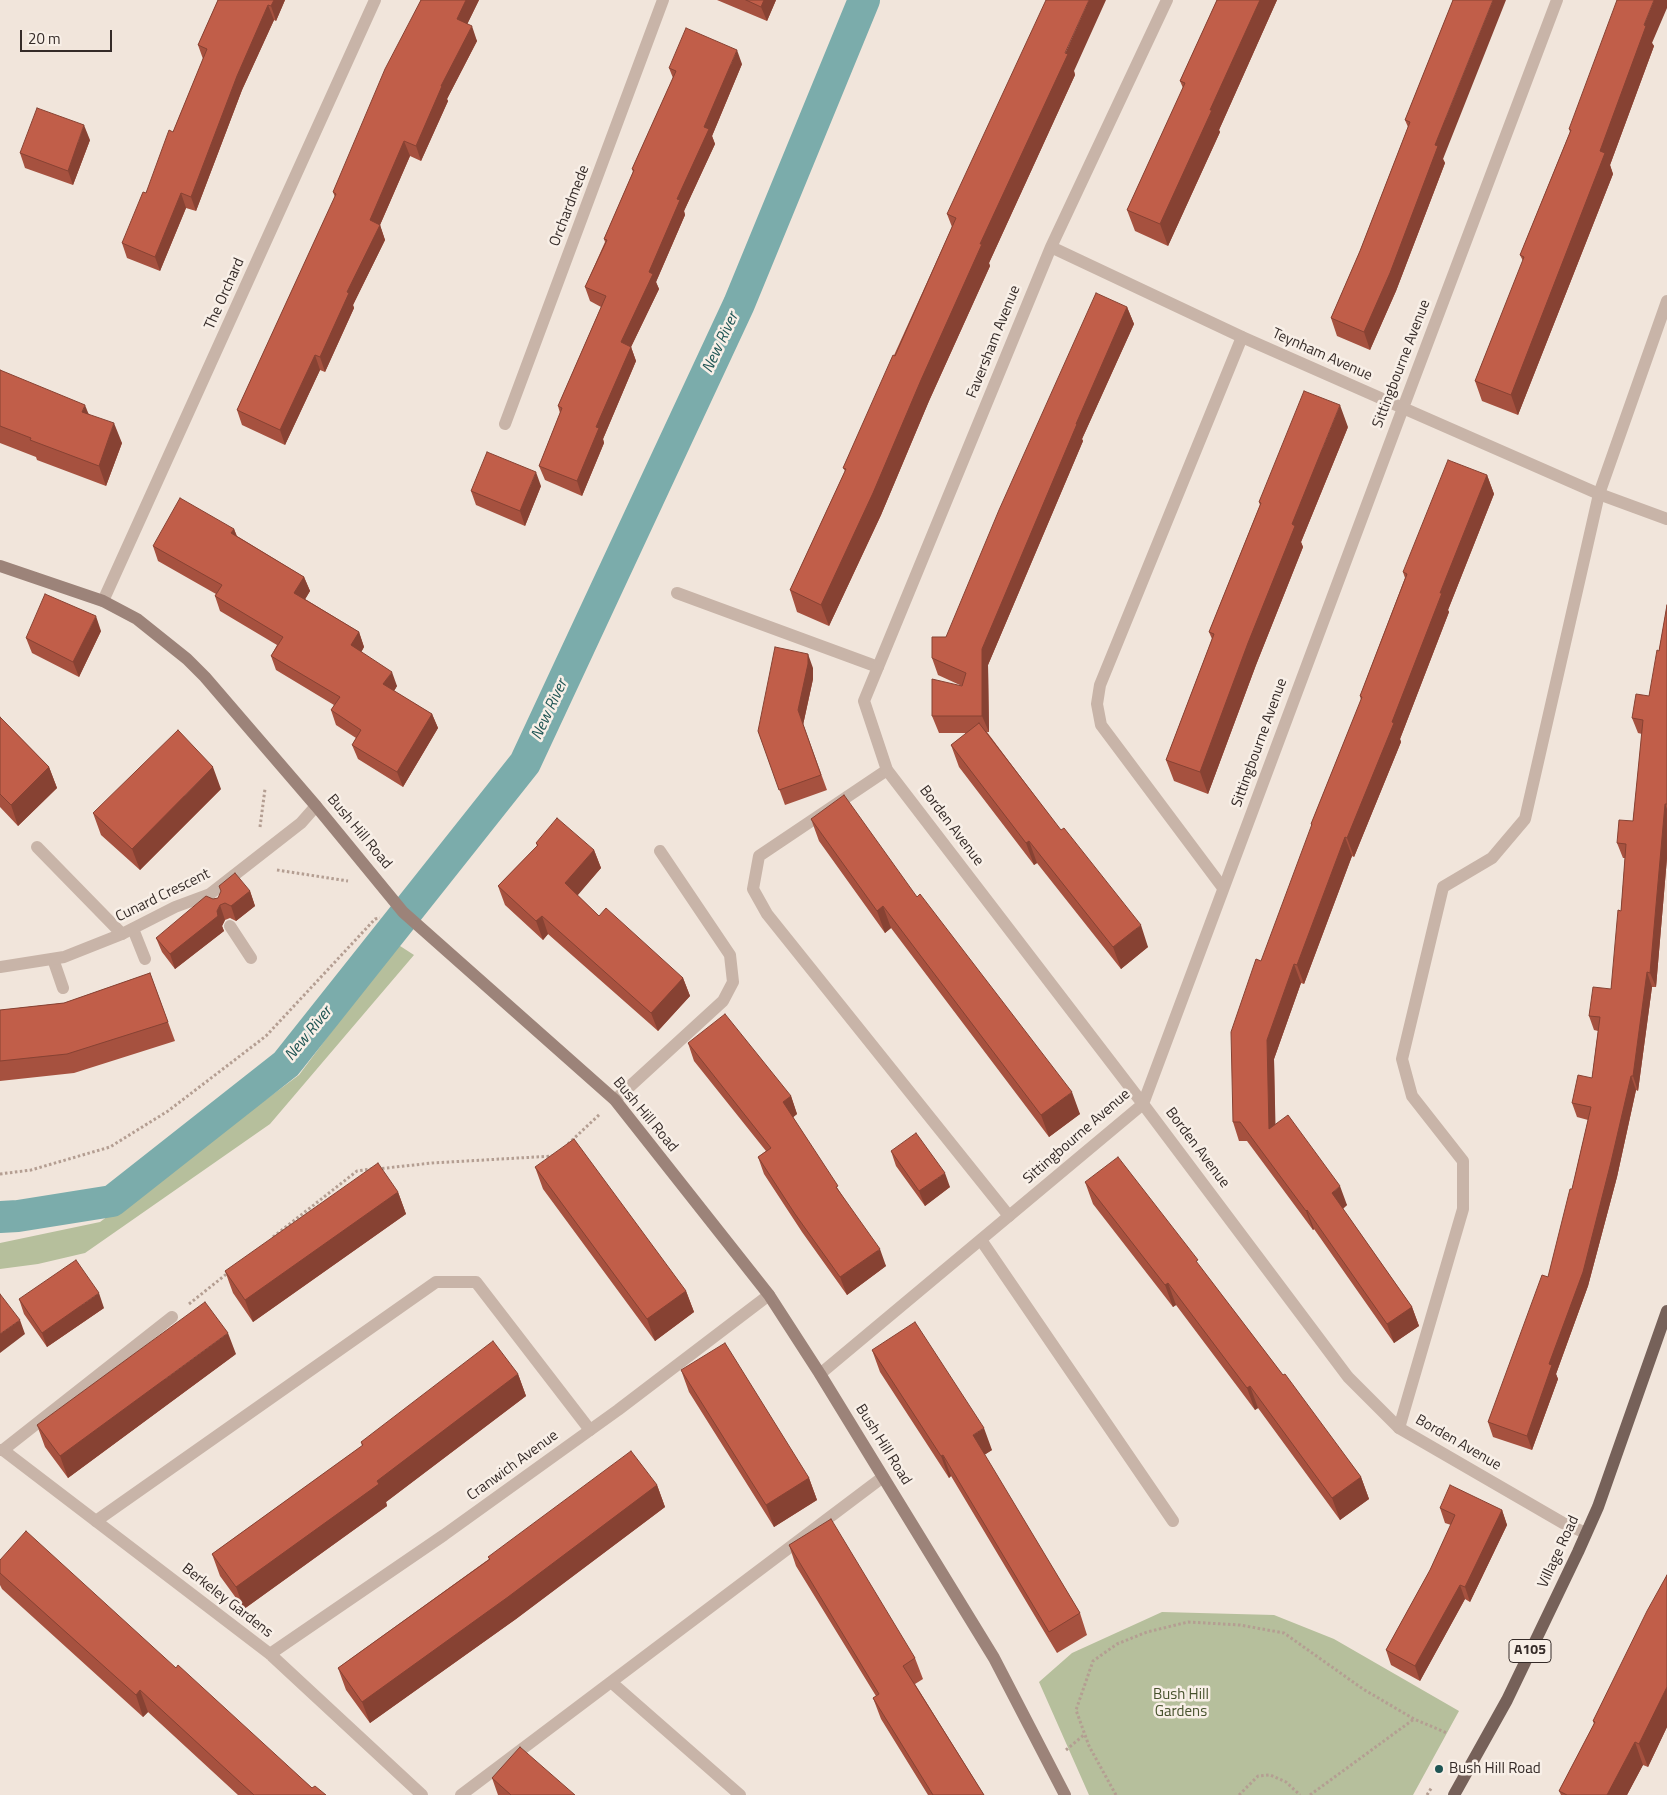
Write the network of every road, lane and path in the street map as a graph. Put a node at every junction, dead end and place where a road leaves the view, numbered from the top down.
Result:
1 (375, 0) edge
2 (663, 0) edge
3 (1166, 0) edge
4 (1557, 0) edge
5 (1050, 247) junction
6 (1667, 302) edge
7 (1242, 337) junction
8 (1403, 408) junction
9 (505, 424) dead end
10 (1598, 494) junction
11 (1667, 519) edge
12 (0, 566) edge
13 (678, 593) dead end
14 (103, 601) junction
15 (878, 667) junction
16 (864, 701) joint
17 (887, 770) junction
18 (265, 789) dead end
19 (316, 806) junction
20 (37, 847) dead end
21 (660, 851) dead end
22 (254, 860) junction
23 (348, 881) dead end
24 (1223, 888) junction
25 (210, 894) junction
26 (218, 906) edge
27 (380, 918) dead end
28 (230, 926) dead end
29 (128, 931) junction
30 (251, 958) dead end
31 (53, 959) junction
32 (145, 959) dead end
33 (0, 967) edge
34 (63, 988) dead end
35 (615, 1100) junction
36 (1143, 1104) junction
37 (561, 1149) edge
38 (553, 1156) edge
39 (0, 1174) edge
40 (1009, 1216) junction
41 (272, 1238) edge
42 (981, 1240) junction
43 (234, 1268) edge
44 (769, 1295) junction
45 (1667, 1310) edge
46 (172, 1317) joint
47 (820, 1374) junction
48 (1399, 1428) junction
49 (590, 1430) junction
50 (2, 1450) edge
51 (883, 1476) junction
52 (96, 1520) junction
53 (1173, 1521) dead end
54 (1586, 1533) junction
55 (270, 1654) junction
56 (611, 1682) junction
57 (1414, 1719) junction
58 (1447, 1733) dead end
59 (422, 1795) edge
60 (461, 1795) edge
61 (740, 1795) edge
62 (1065, 1795) edge
63 (1116, 1795) edge
64 (1239, 1795) edge
65 (1300, 1795) edge
66 (1310, 1795) edge
67 (1454, 1795) edge

1 - 14 street, The Orchard
2 - 9 street, Orchardmede
3 - 5 street, Faversham Avenue
4 - 8 street, Sittingbourne Avenue
5 - 7 street, Teynham Avenue
5 - 15 street, Faversham Avenue
6 - 10 street
7 - 8 street, Teynham Avenue
7 - 24 street
8 - 10 street, Teynham Avenue
8 - 24 street, Sittingbourne Avenue
10 - 11 street, Teynham Avenue
10 - 48 street
12 - 14 street, Bush Hill Road
13 - 15 street
14 - 19 street, Bush Hill Road
15 - 16 street, Faversham Avenue
16 - 17 street, Borden Avenue
17 - 36 street, Borden Avenue
17 - 40 street
18 - 22 path
19 - 22 street, Cunard Crescent
19 - 35 street, Bush Hill Road
20 - 29 street
21 - 35 street
22 - 23 path
22 - 25 street, Cunard Crescent
24 - 36 street, Sittingbourne Avenue
25 - 26 street
25 - 29 street, Cunard Crescent
27 - 39 path
28 - 30 street
29 - 31 street, Cunard Crescent
29 - 32 street
31 - 33 street, Cunard Crescent
31 - 34 street
35 - 37 path
35 - 44 street, Bush Hill Road
36 - 40 street, Sittingbourne Avenue
36 - 48 street, Borden Avenue
38 - 41 path
40 - 42 street, Sittingbourne Avenue
42 - 47 street, Sittingbourne Avenue
42 - 53 street
43 - 46 path
44 - 47 street, Bush Hill Road
44 - 49 street, Cranwich Avenue
45 - 54 main road, Village Road / A105
46 - 50 street
47 - 51 street, Bush Hill Road
48 - 54 street, Borden Avenue
49 - 52 street
49 - 55 street, Cranwich Avenue
50 - 52 street, Berkeley Gardens
51 - 56 street
51 - 62 street, Bush Hill Road
52 - 55 street, Berkeley Gardens
54 - 67 main road, Village Road / A105
55 - 59 street, Berkeley Gardens
56 - 60 street
56 - 61 street
57 - 58 path
57 - 63 path
57 - 66 path
64 - 65 path

